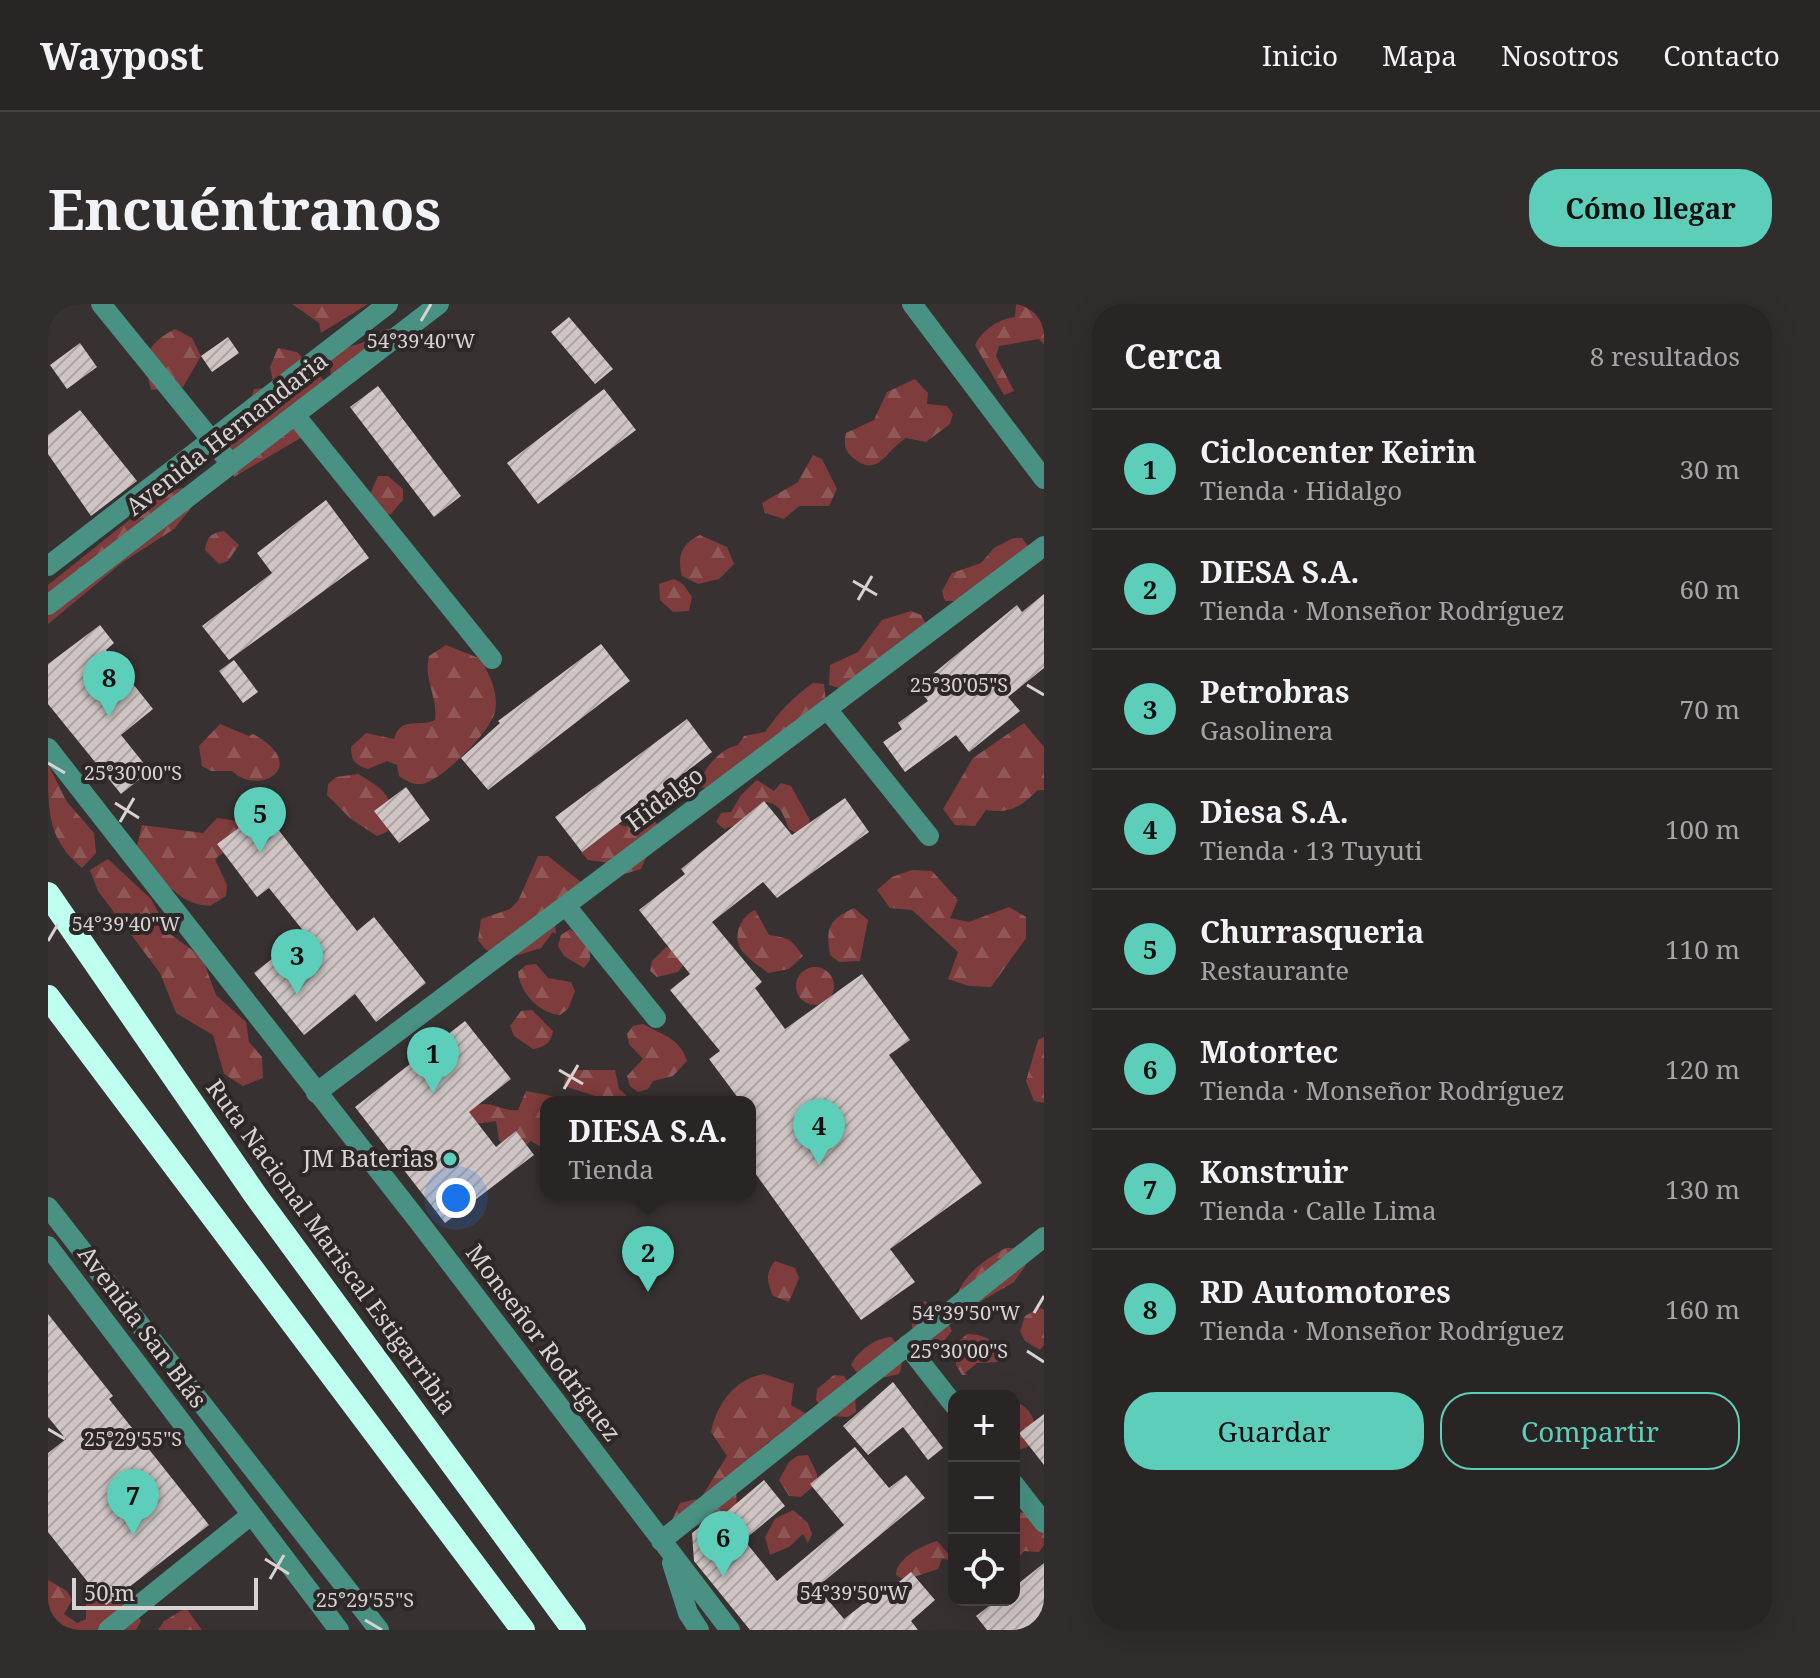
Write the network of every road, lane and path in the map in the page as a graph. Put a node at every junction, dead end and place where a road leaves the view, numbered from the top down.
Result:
1 (101, 304) edge
2 (388, 304) edge
3 (439, 304) edge
4 (912, 304) edge
5 (295, 415) junction
6 (213, 439) junction
7 (231, 464) junction
8 (1044, 479) edge
9 (1044, 546) edge
10 (48, 566) edge
11 (48, 605) edge
12 (492, 659) dead end
13 (827, 709) junction
14 (48, 748) edge
15 (929, 836) dead end
16 (48, 894) edge
17 (566, 906) junction
18 (48, 997) edge
19 (656, 1018) dead end
20 (316, 1093) junction
21 (48, 1207) edge
22 (1044, 1237) edge
23 (48, 1246) edge
24 (907, 1345) junction
25 (948, 1397) edge
26 (1020, 1492) edge
27 (251, 1515) junction
28 (1044, 1523) edge
29 (665, 1546) junction
30 (108, 1630) edge
31 (339, 1630) edge
32 (379, 1630) edge
33 (523, 1630) edge
34 (574, 1630) edge
35 (699, 1630) edge
36 (730, 1630) edge

1 - 6 street
2 - 6 street, Avenida Hernandaria
3 - 5 street, Avenida Hernandaria
4 - 8 street
5 - 7 street, Avenida Hernandaria
5 - 12 street
6 - 7 street
6 - 10 street, Avenida Hernandaria
7 - 11 street, Avenida Hernandaria
9 - 13 street, Hidalgo
13 - 15 street
13 - 17 street, Hidalgo
14 - 20 street, Monseñor Rodríguez
16 - 34 highway, Ruta Nacional Mariscal Estigarribia
17 - 19 street
17 - 20 street, Hidalgo
18 - 33 highway
20 - 29 street, Monseñor Rodríguez
21 - 32 street
22 - 24 street
23 - 27 street, Avenida San Blás
24 - 25 street
24 - 29 street
26 - 28 street
27 - 30 street
27 - 31 street, Avenida San Blás
29 - 35 street
29 - 36 street, Monseñor Rodríguez

